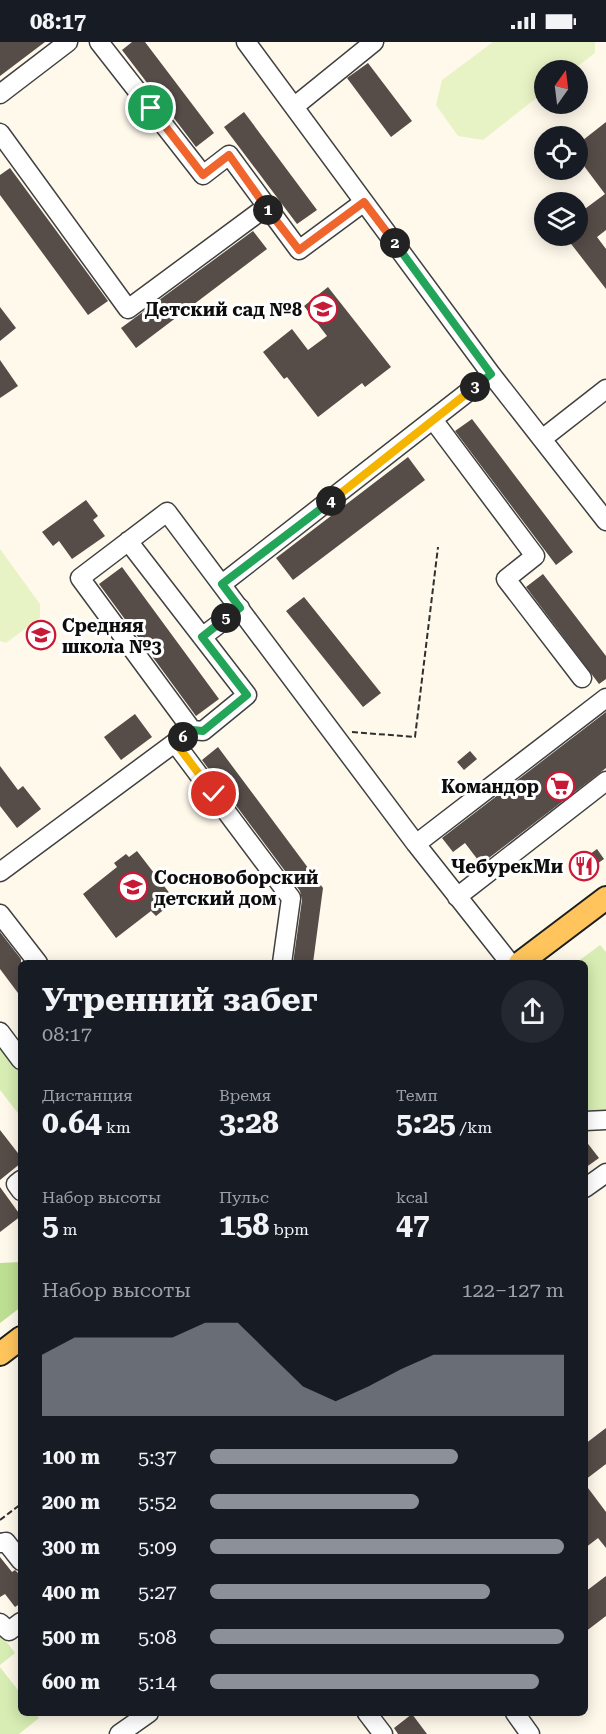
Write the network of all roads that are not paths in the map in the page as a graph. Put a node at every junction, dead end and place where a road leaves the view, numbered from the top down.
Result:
1 (68, 42) edge
2 (99, 42) edge
3 (246, 42) edge
4 (374, 42) edge
5 (0, 94) edge
6 (296, 106) junction
7 (0, 133) edge
8 (364, 202) junction
9 (266, 207) junction
10 (491, 374) junction
11 (606, 389) edge
12 (434, 421) junction
13 (542, 439) junction
14 (606, 521) edge
15 (128, 541) junction
16 (222, 584) junction
17 (240, 608) junction
18 (202, 637) junction
19 (582, 678) dead end
20 (606, 698) edge
21 (192, 730) junction
22 (175, 742) junction
23 (606, 781) edge
24 (416, 844) junction
25 (0, 872) edge
26 (457, 897) junction
27 (606, 898) edge
28 (0, 914) edge
29 (36, 960) edge
30 (282, 960) edge
31 (508, 960) edge
32 (523, 960) edge
33 (0, 1032) edge
34 (18, 1056) edge
35 (606, 1120) edge
36 (588, 1121) edge
37 (606, 1173) edge
38 (588, 1186) edge
39 (18, 1340) edge
40 (0, 1354) edge
41 (0, 1543) edge
42 (18, 1557) edge
43 (0, 1623) edge
44 (18, 1624) edge
45 (145, 1716) edge
46 (369, 1716) edge
47 (516, 1716) edge
48 (119, 1734) edge
49 (383, 1734) edge
50 (530, 1734) edge

1 - 5 street
2 - 9 street
3 - 6 street
4 - 6 street
6 - 8 street
7 - 9 street
8 - 9 street
8 - 10 street
10 - 12 street
10 - 13 street
11 - 13 street
12 - 16 street
12 - 19 street
13 - 14 street
15 - 16 street
15 - 18 street
15 - 21 street
16 - 17 street
17 - 18 street
17 - 24 street
18 - 21 street
20 - 24 street
21 - 22 street
22 - 25 street
22 - 30 street
23 - 26 street
24 - 26 street
26 - 31 street
27 - 32 main road
28 - 29 street
33 - 34 street
35 - 36 street
37 - 38 street
39 - 40 main road
41 - 42 street
43 - 44 street
45 - 48 street
46 - 49 street
47 - 50 street

